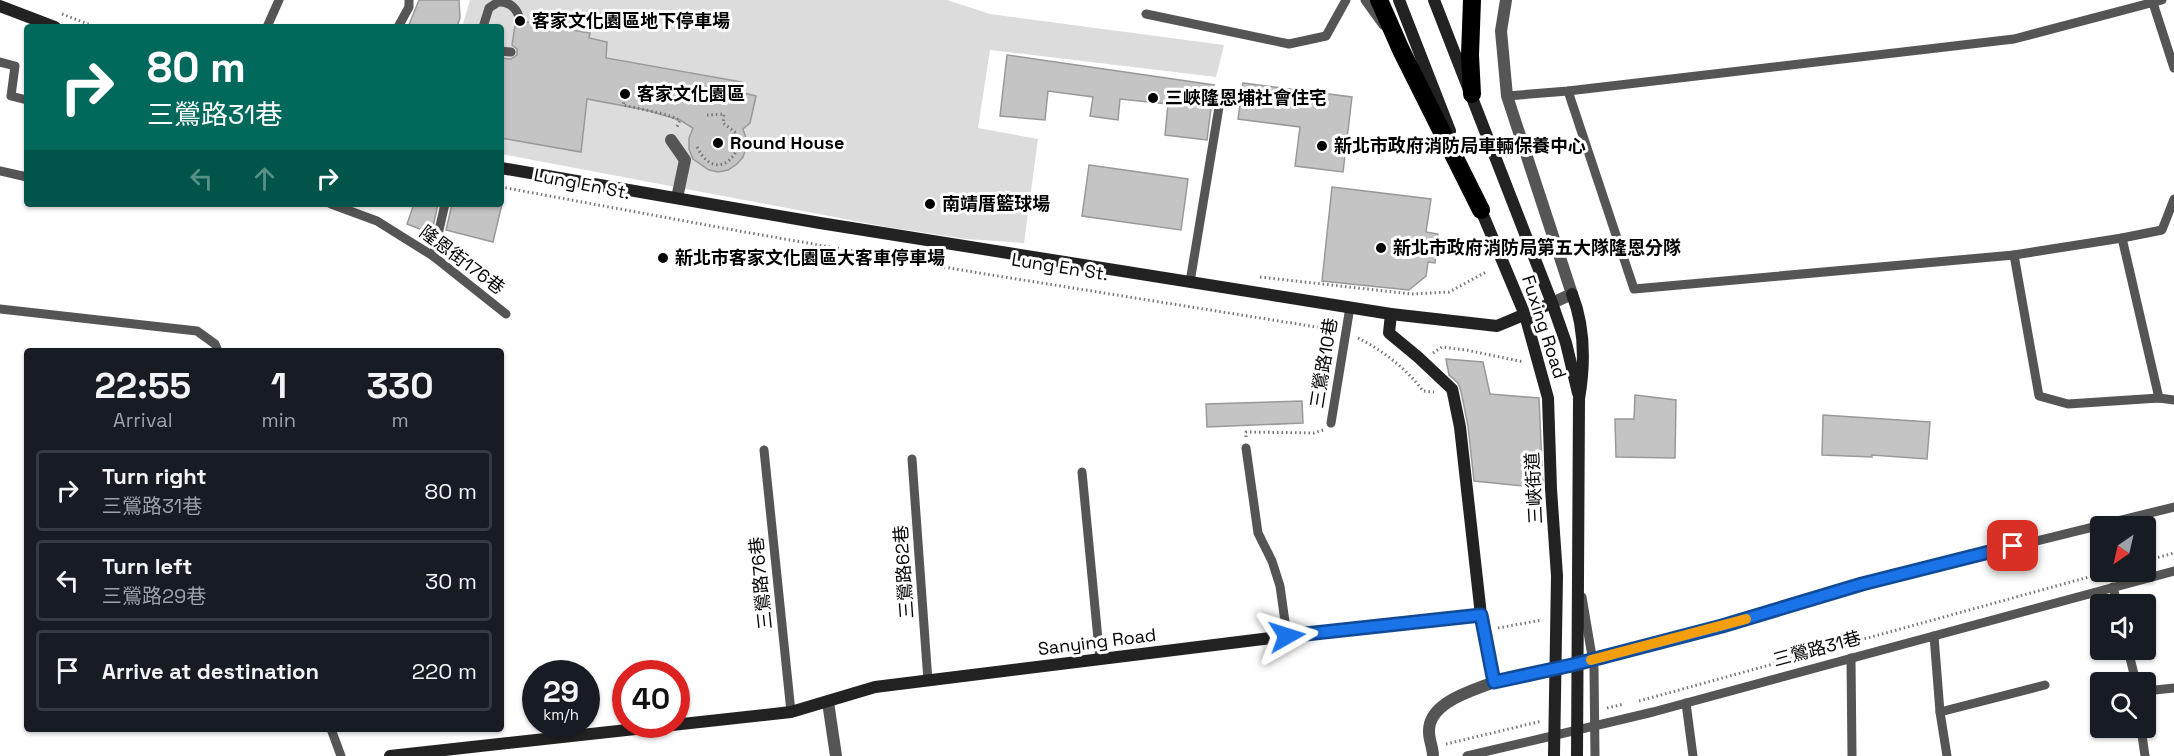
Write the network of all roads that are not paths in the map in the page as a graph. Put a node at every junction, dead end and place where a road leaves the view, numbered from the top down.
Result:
1 (279, 0) edge
2 (409, 0) edge
3 (1346, 0) edge
4 (1365, 0) edge
5 (1379, 0) edge
6 (1399, 0) edge
7 (1434, 0) edge
8 (1472, 0) edge
9 (1506, 0) edge
10 (2158, 2) edge
11 (0, 6) edge
12 (1146, 14) dead end
13 (520, 21) dead end
14 (47, 24) edge
15 (268, 24) edge
16 (400, 24) edge
17 (484, 24) edge
18 (1401, 50) junction
19 (2172, 54) edge
20 (0, 62) edge
21 (2174, 68) edge
22 (1568, 91) junction
23 (1472, 94) junction
24 (1221, 95) dead end
25 (1507, 96) junction
26 (24, 99) edge
27 (671, 140) road end
28 (504, 169) edge
29 (0, 171) edge
30 (24, 176) edge
31 (677, 198) junction
32 (2174, 199) edge
33 (339, 207) edge
34 (444, 207) edge
35 (1481, 210) junction
36 (2122, 238) junction
37 (2014, 255) junction
38 (433, 256) junction
39 (1190, 282) junction
40 (1572, 294) junction
41 (1552, 303) junction
42 (1350, 307) junction
43 (0, 309) edge
44 (1391, 314) junction
45 (506, 315) dead end
46 (1525, 315) junction
47 (217, 348) edge
48 (1548, 398) joint
49 (2159, 398) junction
50 (1579, 399) junction
51 (2174, 400) edge
52 (1331, 423) road end
53 (1246, 448) road end
54 (764, 450) dead end
55 (912, 459) dead end
56 (1082, 472) dead end
57 (2174, 507) edge
58 (2174, 571) edge
59 (1578, 577) junction
60 (2113, 587) junction
61 (2115, 594) edge
62 (1481, 615) junction
63 (1287, 636) junction
64 (1934, 636) junction
65 (1851, 658) junction
66 (1100, 660) junction
67 (928, 681) junction
68 (1494, 682) junction
69 (2044, 686) dead end
70 (2174, 688) edge
71 (2156, 690) edge
72 (828, 702) junction
73 (1686, 703) junction
74 (791, 712) junction
75 (1940, 712) junction
76 (332, 732) edge
77 (2142, 738) edge
78 (1433, 752) edge
79 (1554, 752) edge
80 (340, 756) edge
81 (390, 756) edge
82 (836, 756) edge
83 (1467, 756) edge
84 (1577, 756) edge
85 (1595, 756) edge
86 (1693, 756) edge
87 (1852, 756) edge
88 (1947, 756) edge
89 (2145, 756) edge

1 - 15 lane
2 - 16 lane
3 - 12 lane
4 - 18 lane
5 - 18 highway
6 - 35 street, Fuxing Road
7 - 23 street, Fuxing Road
8 - 23 highway
9 - 25 street
10 - 19 lane
10 - 22 lane
11 - 14 street
13 - 17 lane
18 - 35 highway
19 - 21 lane
20 - 26 lane
22 - 25 lane
22 - 37 lane
23 - 41 street, Fuxing Road
24 - 39 lane
25 - 40 street
27 - 31 street
28 - 31 street, Lung En St.
29 - 30 lane
31 - 39 street, Lung En St.
32 - 36 lane
33 - 38 lane, 隆恩街176巷
34 - 38 lane
35 - 46 street, Fuxing Road
36 - 37 lane
36 - 49 lane
37 - 49 lane
38 - 45 lane, 隆恩街176巷
39 - 42 street, Lung En St.
40 - 41 street
40 - 50 street
41 - 46 street, Lung En St.
41 - 50 street, Fuxing Road
42 - 44 street, Lung En St.
42 - 52 lane, 三鶯路10巷
43 - 47 lane
44 - 46 street, Lung En St.
44 - 62 street
46 - 48 street, Fuxing Road
48 - 79 street, 三峽街道
49 - 51 lane
50 - 59 street
53 - 63 lane
54 - 74 lane, 三鶯路76巷
55 - 67 lane, 三鶯路62巷
56 - 66 lane
57 - 68 lane
58 - 60 lane, 三鶯路31巷
59 - 84 street
59 - 85 lane
60 - 61 lane
60 - 64 lane, 三鶯路31巷
62 - 63 street, Sanying Road
62 - 68 street
63 - 66 street, Sanying Road
64 - 65 lane, 三鶯路31巷
64 - 75 lane
65 - 73 lane, 三鶯路31巷
65 - 87 lane
66 - 67 street, Sanying Road
67 - 72 street, Sanying Road
68 - 78 street
69 - 75 lane
70 - 71 lane
72 - 74 street, Sanying Road
72 - 82 street
73 - 83 lane, 三鶯路31巷
73 - 86 lane
74 - 81 street, Sanying Road
75 - 88 lane
76 - 80 lane
77 - 89 lane

